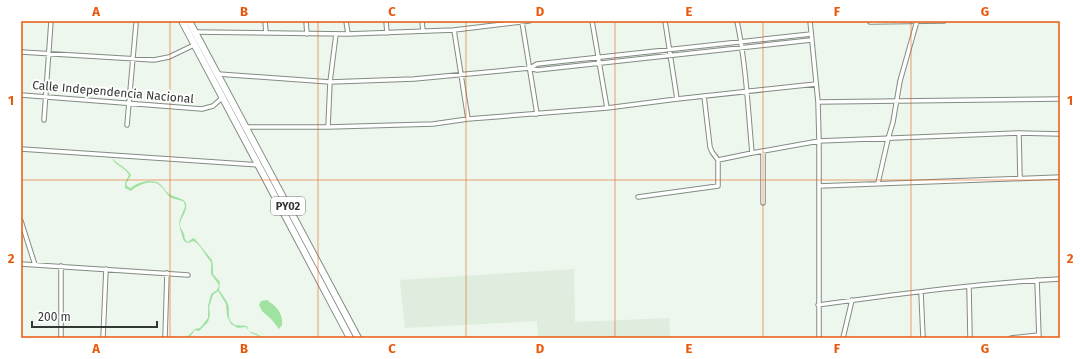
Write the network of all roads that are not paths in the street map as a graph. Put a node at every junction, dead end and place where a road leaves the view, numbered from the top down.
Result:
1 (51, 21) edge
2 (182, 21) edge
3 (189, 21) edge
4 (265, 21) edge
5 (306, 21) edge
6 (346, 21) edge
7 (386, 21) edge
8 (422, 21) edge
9 (529, 21) edge
10 (592, 21) edge
11 (665, 21) edge
12 (736, 21) edge
13 (810, 21) edge
14 (870, 21) edge
15 (917, 21) edge
16 (944, 21) edge
17 (522, 22) edge
18 (136, 24) dead end
19 (454, 30) junction
20 (423, 31) junction
21 (195, 32) junction
22 (266, 33) junction
23 (387, 33) junction
24 (307, 34) junction
25 (336, 34) junction
26 (348, 34) junction
27 (811, 34) junction
28 (811, 40) junction
29 (741, 41) junction
30 (194, 44) junction
31 (742, 47) junction
32 (670, 49) junction
33 (21, 52) edge
34 (49, 53) junction
35 (670, 55) junction
36 (598, 58) junction
37 (133, 59) junction
38 (599, 63) junction
39 (530, 68) junction
40 (218, 74) junction
41 (460, 75) junction
42 (330, 82) junction
43 (816, 84) junction
44 (747, 91) junction
45 (21, 95) edge
46 (46, 96) junction
47 (704, 96) junction
48 (222, 97) junction
49 (677, 99) junction
50 (1060, 99) edge
51 (896, 101) junction
52 (818, 102) junction
53 (129, 103) junction
54 (607, 108) junction
55 (537, 114) junction
56 (468, 119) junction
57 (44, 120) dead end
58 (127, 125) dead end
59 (246, 127) junction
60 (328, 127) junction
61 (1019, 133) junction
62 (1060, 134) edge
63 (888, 139) junction
64 (819, 140) junction
65 (21, 148) edge
66 (763, 150) junction
67 (752, 153) junction
68 (718, 160) junction
69 (258, 165) junction
70 (1060, 177) edge
71 (1020, 178) junction
72 (878, 183) junction
73 (819, 186) junction
74 (638, 197) dead end
75 (763, 203) dead end
76 (21, 221) edge
77 (21, 264) edge
78 (35, 265) junction
79 (61, 266) junction
80 (106, 269) junction
81 (167, 273) junction
82 (188, 274) dead end
83 (1060, 279) edge
84 (1037, 280) junction
85 (969, 287) junction
86 (921, 292) junction
87 (852, 300) junction
88 (818, 305) junction
89 (1040, 336) edge
90 (61, 338) edge
91 (103, 338) edge
92 (165, 338) edge
93 (350, 338) edge
94 (358, 338) edge
95 (819, 338) edge
96 (843, 338) edge
97 (923, 338) edge
98 (970, 338) edge
99 (1011, 338) edge

1 - 34 street
2 - 30 highway, PY02
3 - 21 highway, PY02
4 - 22 street
5 - 24 street
6 - 26 street
7 - 23 street
8 - 20 street
9 - 17 street
10 - 36 street
11 - 32 street
12 - 29 street
13 - 27 street
14 - 15 street
15 - 16 street
15 - 51 street
17 - 19 street
17 - 39 street
18 - 37 street
19 - 20 street
19 - 41 street
20 - 23 street
21 - 22 street
21 - 40 highway, PY02
22 - 24 street
23 - 26 street
24 - 25 street
25 - 26 street
25 - 42 street
27 - 28 street
27 - 29 street
28 - 31 street
28 - 43 street
29 - 31 street
29 - 32 street
30 - 37 street
30 - 48 highway, PY02
31 - 35 street
31 - 44 street
32 - 35 street
32 - 36 street
33 - 34 street
34 - 37 street
34 - 46 street
35 - 38 street
35 - 49 street
36 - 38 street
36 - 39 street
37 - 53 street
38 - 39 street
38 - 54 street
39 - 41 street
39 - 55 street
40 - 42 street
40 - 59 highway, PY02
41 - 42 street
41 - 56 street
42 - 60 street
43 - 44 street
43 - 52 street
44 - 47 street
44 - 67 street
45 - 46 street, Calle Independencia Nacional
46 - 53 street, Calle Independencia Nacional
46 - 57 street
47 - 49 street
47 - 68 street
48 - 53 street, Calle Independencia Nacional
48 - 69 highway, PY02
49 - 54 street
50 - 51 street
51 - 52 street
51 - 63 street
52 - 64 street
53 - 58 street
54 - 55 street
55 - 56 street
56 - 60 street
59 - 60 street
59 - 94 highway, PY02
61 - 62 street
61 - 63 street
61 - 71 street
63 - 64 street
63 - 72 street
64 - 66 street
64 - 73 street
65 - 69 street
66 - 67 street
66 - 75 street
67 - 68 street
68 - 74 street
69 - 93 highway, PY02
70 - 71 street
71 - 72 street
72 - 73 street
73 - 88 street
76 - 78 street
77 - 78 street
78 - 79 street
79 - 80 street
79 - 90 street
80 - 81 street
80 - 91 street
81 - 82 street
81 - 92 street
83 - 84 street
84 - 85 street
84 - 89 street
85 - 86 street
85 - 98 street
86 - 87 street
86 - 97 street
87 - 88 street
87 - 96 street
88 - 95 street
89 - 99 street

